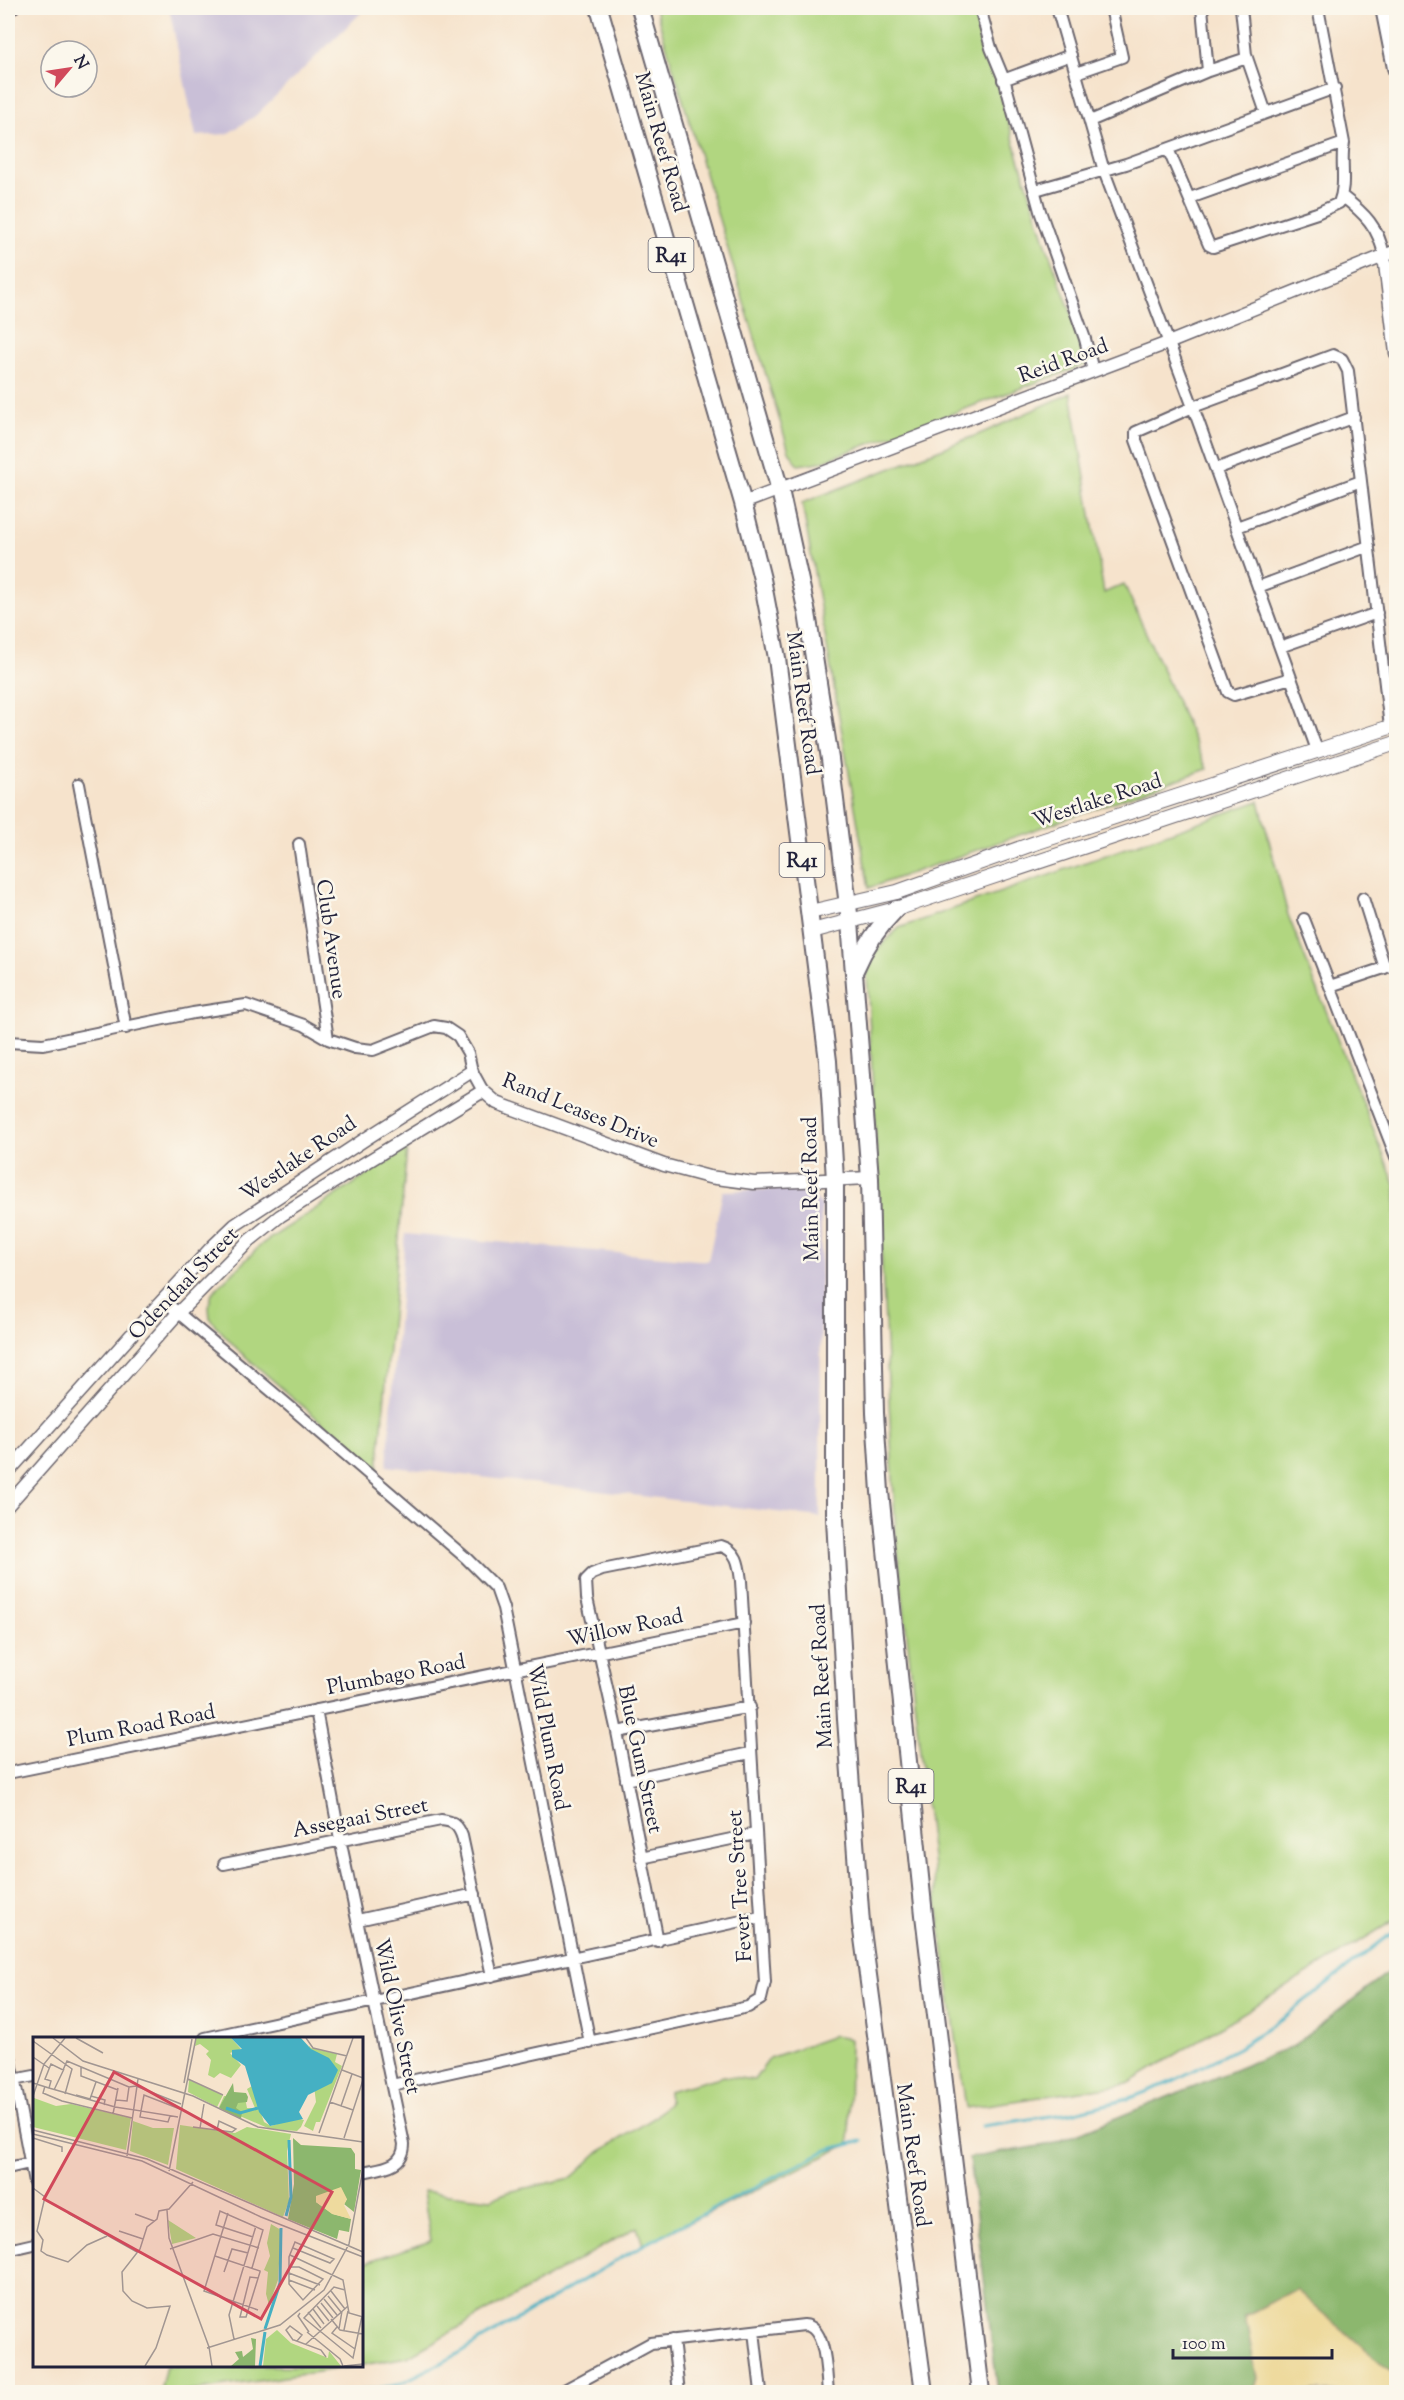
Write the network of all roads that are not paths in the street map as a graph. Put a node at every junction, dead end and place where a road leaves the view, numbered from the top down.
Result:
1 (13, 8) edge
2 (599, 8) edge
3 (640, 8) edge
4 (980, 8) edge
5 (1057, 8) edge
6 (1111, 8) edge
7 (1202, 8) edge
8 (1241, 8) edge
9 (1318, 8) edge
10 (1384, 8) edge
11 (8, 11) edge
12 (1071, 55) junction
13 (1247, 58) junction
14 (1396, 68) edge
15 (1208, 71) junction
16 (1076, 73) junction
17 (1004, 80) junction
18 (1335, 88) junction
19 (1266, 113) junction
20 (1090, 121) junction
21 (1344, 143) junction
22 (1168, 149) junction
23 (1104, 171) junction
24 (1039, 189) dead end
25 (1342, 196) junction
26 (1190, 198) junction
27 (1396, 251) edge
28 (1384, 256) junction
29 (1168, 343) junction
30 (1396, 353) edge
31 (1093, 370) junction
32 (1193, 407) junction
33 (1354, 417) junction
34 (1216, 469) junction
35 (1361, 481) junction
36 (780, 490) junction
37 (743, 503) junction
38 (1237, 527) junction
39 (1369, 546) junction
40 (1258, 587) junction
41 (1377, 613) junction
42 (1280, 647) junction
43 (1291, 678) junction
44 (1393, 726) edge
45 (1396, 743) edge
46 (1317, 750) junction
47 (79, 784) dead end
48 (298, 844) dead end
49 (1363, 898) dead end
50 (848, 903) junction
51 (896, 909) junction
52 (810, 912) junction
53 (1304, 919) dead end
54 (850, 922) junction
55 (812, 931) junction
56 (1396, 964) edge
57 (1385, 968) junction
58 (854, 972) junction
59 (1330, 986) junction
60 (126, 1028) junction
61 (328, 1039) junction
62 (8, 1042) edge
63 (472, 1071) junction
64 (483, 1091) junction
65 (1394, 1143) edge
66 (1396, 1157) edge
67 (870, 1178) junction
68 (835, 1180) junction
69 (163, 1300) junction
70 (178, 1313) junction
71 (8, 1472) edge
72 (8, 1505) edge
73 (585, 1586) joint
74 (744, 1623) junction
75 (598, 1652) junction
76 (515, 1671) junction
77 (750, 1707) junction
78 (316, 1710) junction
79 (284, 1716) joint
80 (617, 1732) junction
81 (750, 1753) junction
82 (8, 1773) edge
83 (626, 1780) junction
84 (755, 1834) junction
85 (340, 1839) junction
86 (641, 1858) junction
87 (224, 1864) dead end
88 (475, 1894) junction
89 (760, 1917) junction
90 (358, 1920) junction
91 (657, 1941) junction
92 (574, 1956) junction
93 (492, 1976) junction
94 (375, 2001) junction
95 (210, 2037) edge
96 (590, 2043) junction
97 (8, 2046) edge
98 (33, 2076) edge
99 (11, 2081) edge
100 (392, 2085) junction
101 (33, 2162) edge
102 (8, 2168) edge
103 (363, 2172) edge
104 (33, 2244) edge
105 (8, 2250) edge
106 (754, 2331) junction
107 (673, 2340) junction
108 (576, 2389) edge
109 (561, 2392) edge
110 (679, 2392) edge
111 (761, 2392) edge
112 (828, 2392) edge
113 (924, 2392) edge
114 (981, 2392) edge

1 - 11 street
2 - 37 main road, Main Reef Road / R41
3 - 36 main road, Main Reef Road / R41
4 - 17 street
5 - 12 street
6 - 16 street
7 - 15 street
8 - 13 street
9 - 18 street
10 - 14 main road
12 - 16 street
12 - 17 street
13 - 15 street
13 - 19 street
15 - 20 street
16 - 20 street
17 - 31 street
18 - 19 street
18 - 21 street
19 - 22 street
20 - 23 street
21 - 25 street
21 - 26 street
22 - 23 street
22 - 26 street
23 - 24 street
23 - 29 street
25 - 26 street
25 - 28 street
27 - 28 street, Reid Road
28 - 29 street, Reid Road
28 - 30 street
29 - 31 street, Reid Road
29 - 32 street
31 - 36 street, Reid Road
32 - 33 street
32 - 34 street
32 - 43 street
33 - 34 street
33 - 35 street
34 - 38 street
35 - 38 street
35 - 39 street
36 - 37 street, Reid Road
36 - 50 main road, Main Reef Road / R41
37 - 52 main road, Main Reef Road / R41
38 - 40 street
39 - 40 street
39 - 41 street
40 - 42 street
41 - 42 street
41 - 44 street
42 - 43 street
43 - 46 street
44 - 46 main road, Westlake Road
45 - 51 main road, Westlake Road
46 - 50 main road, Westlake Road
47 - 60 street
48 - 61 street, Club Avenue
49 - 57 street
50 - 52 main road, Westlake Road
50 - 54 main road, Main Reef Road / R41
51 - 54 main road, Westlake Road
51 - 58 main road
52 - 55 main road, Main Reef Road / R41
53 - 59 street
54 - 55 main road, Westlake Road
54 - 58 main road, Main Reef Road / R41
55 - 68 main road, Main Reef Road / R41
56 - 57 street
57 - 59 street
58 - 67 main road, Main Reef Road / R41
59 - 65 street
60 - 61 street, Rand Leases Drive
60 - 62 street, Rand Leases Drive
61 - 63 street, Rand Leases Drive
63 - 64 street, Rand Leases Drive
63 - 69 street, Westlake Road
64 - 68 street, Rand Leases Drive
64 - 70 street, Odendaal Street
65 - 66 street
67 - 68 street, Rand Leases Drive
67 - 114 main road, Main Reef Road / R41
68 - 113 main road, Main Reef Road / R41
69 - 70 street, Wild Plum Road
69 - 71 street, Odendaal Street
70 - 72 street, Odendaal Street
70 - 76 street, Wild Plum Road
73 - 74 street, Fever Tree Street
73 - 75 street, Blue Gum Street
74 - 75 street, Willow Road
74 - 77 street, Fever Tree Street
75 - 76 street, Willow Road
75 - 80 street, Blue Gum Street
76 - 78 street, Plumbago Road
76 - 92 street, Wild Plum Road
77 - 80 street
77 - 81 street, Fever Tree Street
78 - 79 street, Plumbago Road
78 - 85 street, Wild Olive Street
79 - 82 street, Plum Road Road
80 - 83 street, Blue Gum Street
81 - 83 street
81 - 84 street, Fever Tree Street
83 - 86 street, Blue Gum Street
84 - 86 street
84 - 89 street, Fever Tree Street
85 - 87 street, Assegaai Street
85 - 88 street, Assegaai Street
85 - 90 street, Wild Olive Street
86 - 91 street, Blue Gum Street
88 - 90 street
88 - 93 street, Assegaai Street
89 - 91 street
89 - 96 street, Fever Tree Street
90 - 94 street, Wild Olive Street
91 - 92 street
92 - 93 street
92 - 96 street, Wild Plum Road
93 - 94 street
94 - 95 street
94 - 100 street, Wild Olive Street
96 - 100 street, Fever Tree Street
97 - 99 street
98 - 99 street
99 - 101 street
100 - 103 street, Wild Olive Street
101 - 102 street
104 - 105 street
106 - 107 street
106 - 111 street
106 - 112 street
107 - 108 street
107 - 110 street
108 - 109 street

